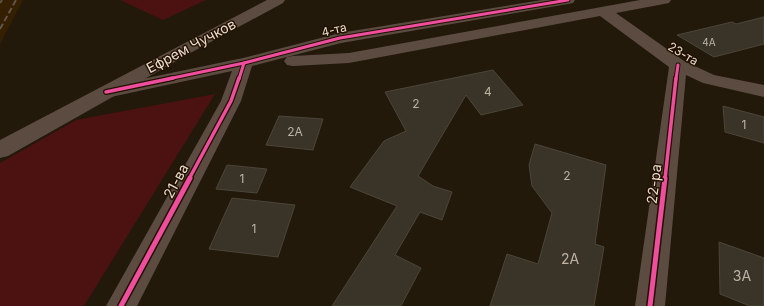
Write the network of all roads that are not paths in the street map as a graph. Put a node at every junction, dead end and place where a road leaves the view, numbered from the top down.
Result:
1 (278, 0) edge
2 (568, 0) edge
3 (664, 0) edge
4 (603, 11) junction
5 (244, 63) junction
6 (678, 65) junction
7 (764, 91) edge
8 (106, 92) junction
9 (0, 150) edge
10 (120, 306) edge
11 (650, 306) edge

1 - 8 street, Ефрем Чучков
2 - 5 street, 4-та
3 - 4 street, 4-та
4 - 5 street, 4-та
4 - 6 street, 23-та
5 - 8 street, 4-та
5 - 10 street, 21-ва
6 - 7 street, 23-та
6 - 11 street, 22-ра
8 - 9 street, Ефрем Чучков

